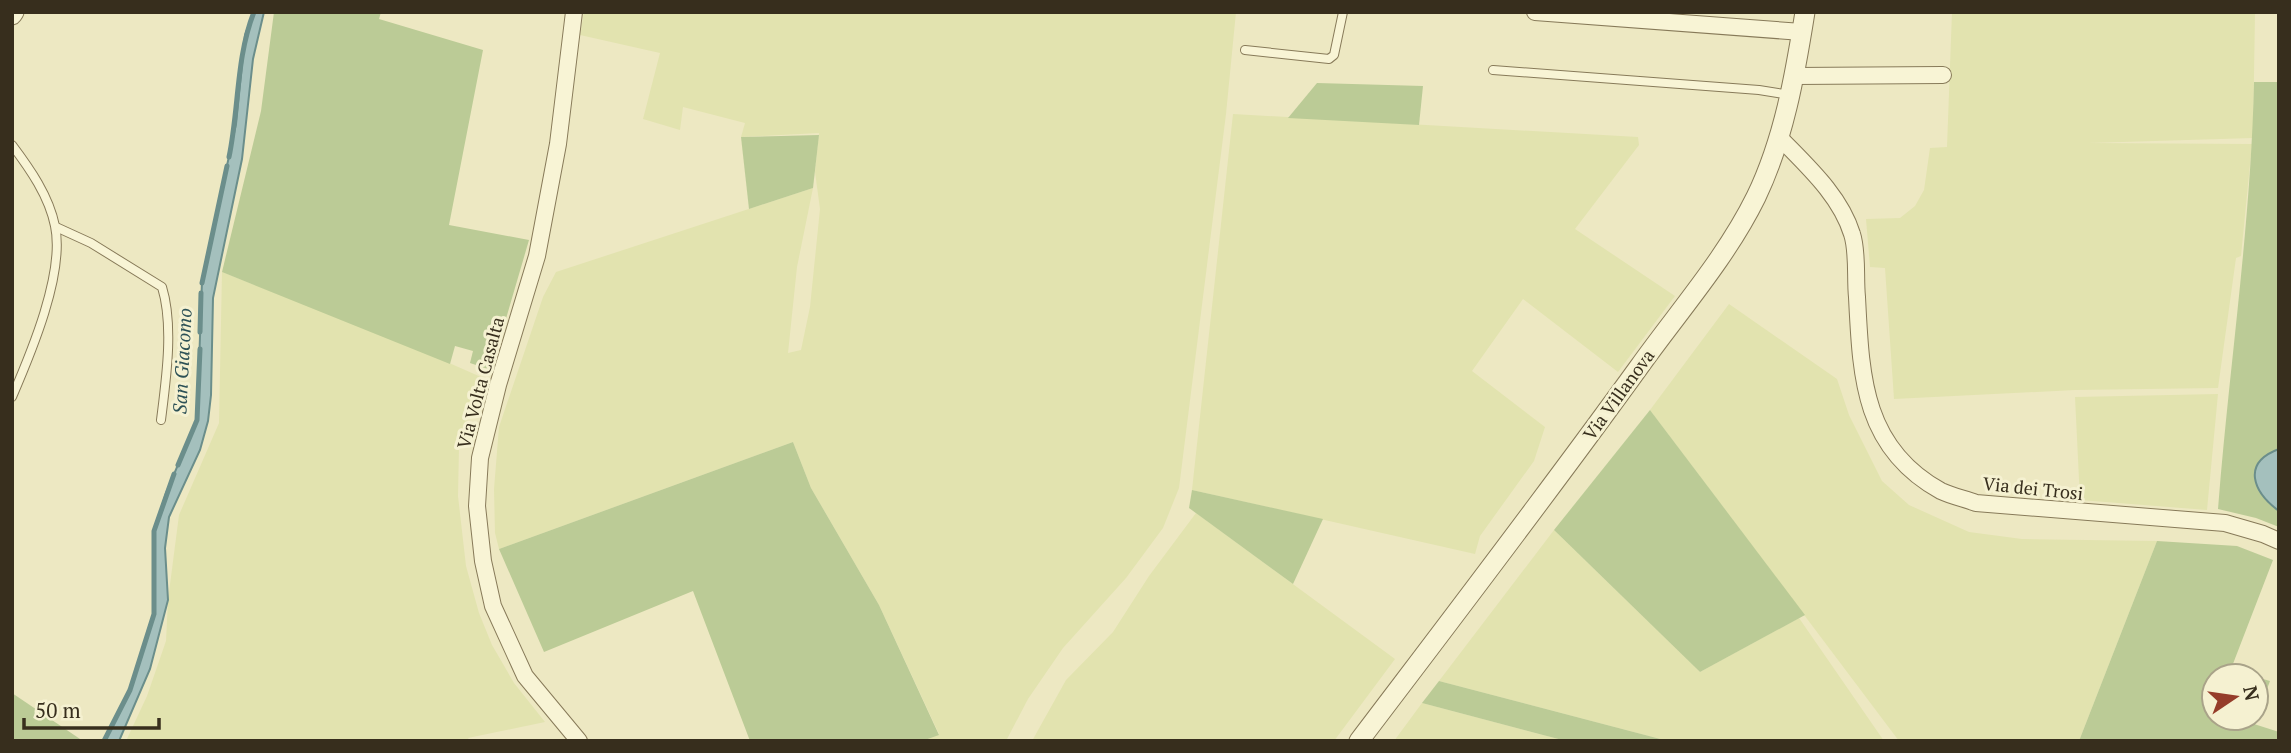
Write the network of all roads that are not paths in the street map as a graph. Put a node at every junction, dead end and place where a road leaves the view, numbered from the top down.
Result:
1 (574, 12) edge
2 (1343, 12) edge
3 (1535, 12) edge
4 (1805, 12) edge
5 (1802, 32) junction
6 (1245, 50) dead end
7 (1493, 70) dead end
8 (1943, 75) dead end
9 (1792, 86) junction
10 (1779, 137) junction
11 (12, 145) edge
12 (56, 227) junction
13 (12, 397) edge
14 (161, 421) dead end
15 (2279, 541) edge
16 (579, 741) edge
17 (1359, 741) edge

1 - 16 street, Via Volta Casalta
2 - 6 lane
3 - 5 street
4 - 5 street, Via Villanova
5 - 9 street, Via Villanova
7 - 9 lane
8 - 9 street
9 - 10 street, Via Villanova
10 - 15 street, Via dei Trosi
10 - 17 street, Via Villanova
11 - 12 lane
12 - 13 lane
12 - 14 lane

